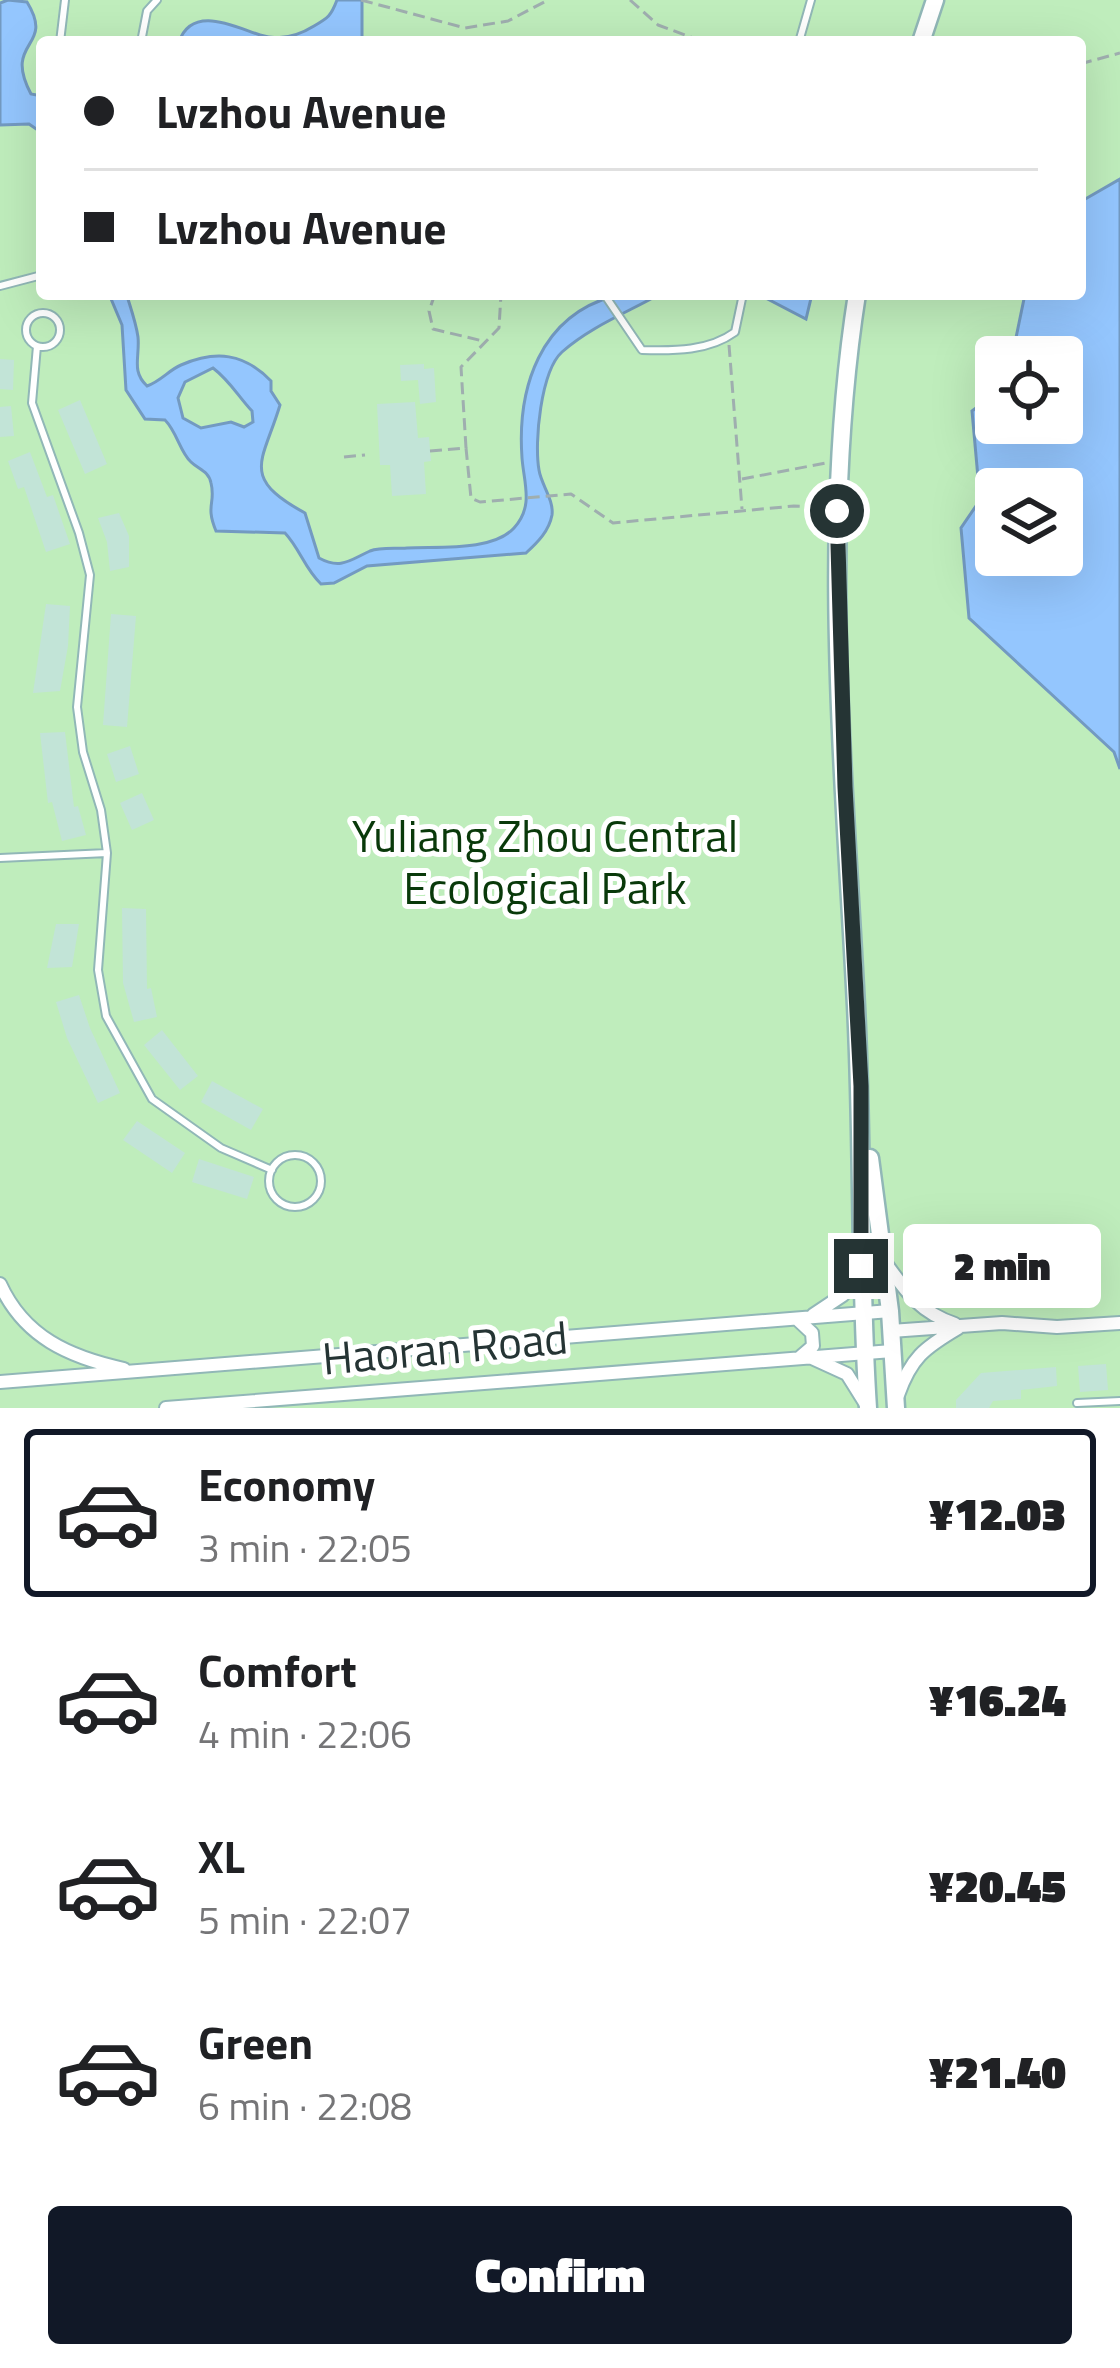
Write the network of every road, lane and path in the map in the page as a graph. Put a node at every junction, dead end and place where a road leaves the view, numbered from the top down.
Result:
1 (65, 0) edge
2 (157, 0) edge
3 (361, 0) edge
4 (410, 0) edge
5 (548, 0) edge
6 (630, 0) edge
7 (811, 0) edge
8 (934, 0) edge
9 (407, 11) junction
10 (61, 36) edge
11 (141, 36) edge
12 (688, 36) edge
13 (801, 36) edge
14 (923, 36) edge
15 (1120, 53) edge
16 (1086, 62) edge
17 (36, 276) edge
18 (0, 286) edge
19 (433, 300) edge
20 (501, 300) edge
21 (608, 300) edge
22 (742, 300) edge
23 (856, 300) edge
24 (729, 337) junction
25 (484, 341) junction
26 (37, 346) junction
27 (466, 448) junction
28 (430, 451) dead end
29 (365, 455) dead end
30 (344, 457) dead end
31 (842, 460) junction
32 (740, 480) junction
33 (742, 511) junction
34 (837, 511) junction
35 (107, 853) junction
36 (0, 858) edge
37 (861, 1086) junction
38 (272, 1170) junction
39 (884, 1260) junction
40 (861, 1266) junction
41 (0, 1284) edge
42 (890, 1311) junction
43 (862, 1313) junction
44 (803, 1318) junction
45 (1120, 1323) edge
46 (962, 1326) junction
47 (891, 1331) junction
48 (892, 1351) junction
49 (865, 1353) junction
50 (805, 1358) junction
51 (143, 1372) junction
52 (0, 1381) edge
53 (1120, 1401) edge
54 (1077, 1403) dead end
55 (896, 1405) edge
56 (186, 1407) edge
57 (166, 1408) edge
58 (868, 1408) edge

1 - 10 lane
2 - 11 lane
3 - 9 path
4 - 9 path
5 - 9 path
6 - 12 path
7 - 13 lane
8 - 14 main road
15 - 16 path
17 - 18 lane
19 - 25 path
20 - 25 path
21 - 24 lane
22 - 24 lane
23 - 31 main road
24 - 32 path
25 - 27 path
26 - 26 lane
26 - 35 lane
27 - 28 path
27 - 33 path
29 - 30 path
31 - 32 path
31 - 34 main road
32 - 33 path
33 - 34 path
34 - 37 main road
35 - 36 lane
35 - 38 lane
37 - 39 main road
37 - 40 main road
38 - 38 lane
39 - 42 main road
39 - 46 street
40 - 43 main road
40 - 44 street
41 - 51 street
42 - 43 street, Haoran Road
42 - 47 main road
43 - 44 street, Haoran Road
43 - 49 main road
44 - 50 street
44 - 51 street, Haoran Road
45 - 46 street
46 - 47 street
46 - 55 street
47 - 48 main road
48 - 49 street, Haoran Road
48 - 55 main road
49 - 50 street, Haoran Road
49 - 58 main road
50 - 56 street, Haoran Road
50 - 58 street
51 - 52 street, Haoran Road
53 - 54 lane
56 - 57 street, Haoran Road

